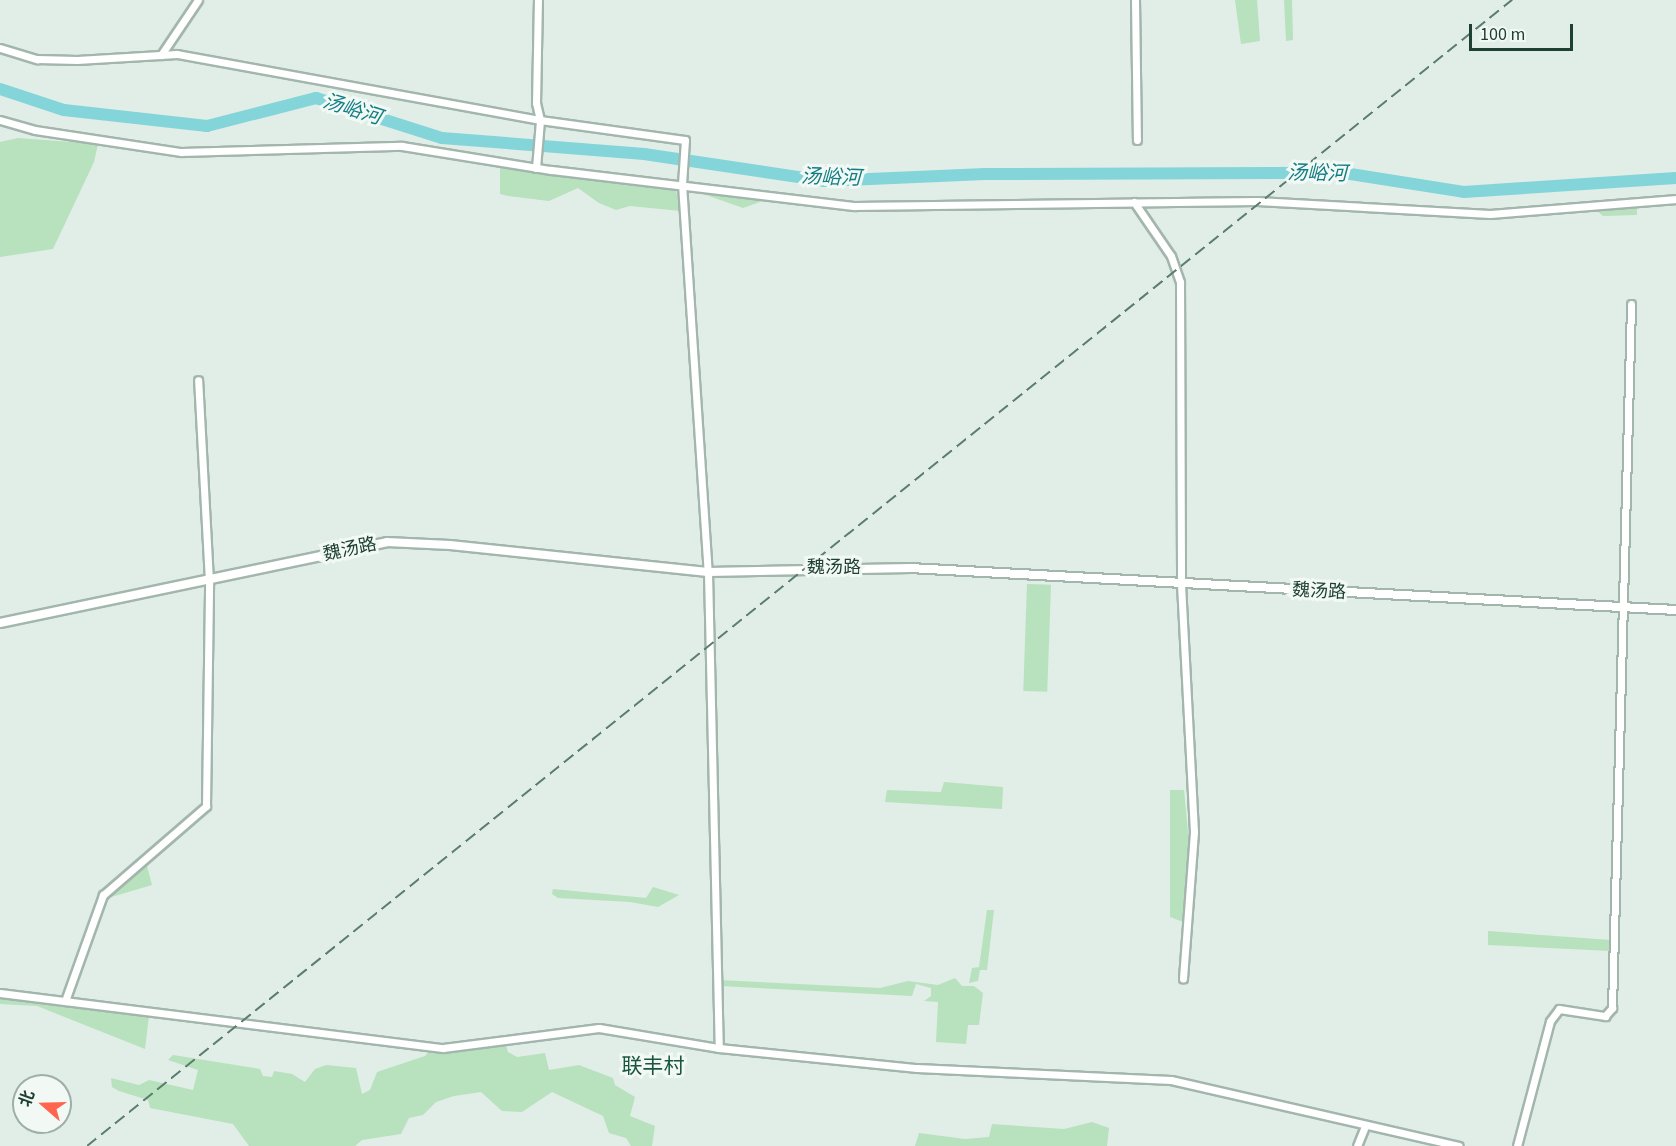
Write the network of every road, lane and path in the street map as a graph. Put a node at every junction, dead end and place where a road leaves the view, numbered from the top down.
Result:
1 (198, 0) edge
2 (538, 0) edge
3 (1135, 0) edge
4 (0, 48) edge
5 (161, 55) junction
6 (0, 120) edge
7 (540, 120) junction
8 (1137, 140) dead end
9 (536, 168) junction
10 (682, 180) junction
11 (1676, 199) edge
12 (1134, 202) junction
13 (1631, 304) dead end
14 (198, 380) dead end
15 (708, 572) junction
16 (208, 581) junction
17 (1181, 584) junction
18 (1624, 610) junction
19 (1676, 610) edge
20 (0, 623) edge
21 (1184, 979) dead end
22 (0, 993) edge
23 (65, 1001) junction
24 (719, 1048) junction
25 (1365, 1126) junction
26 (1357, 1146) edge
27 (1459, 1146) edge
28 (1517, 1146) edge

1 - 5 street
2 - 7 street
3 - 8 street
4 - 5 street
5 - 7 street
6 - 9 street
7 - 9 street
7 - 10 street
9 - 10 street
10 - 12 street
10 - 15 street
11 - 12 street
12 - 17 street
13 - 18 street
14 - 16 street
15 - 16 street, 魏汤路
15 - 17 street, 魏汤路
15 - 24 street
16 - 20 street, 魏汤路
16 - 23 street
17 - 18 street, 魏汤路
17 - 21 street
18 - 19 street, 魏汤路
18 - 28 street
22 - 23 street
23 - 24 street
24 - 25 street
25 - 26 street
25 - 27 street

